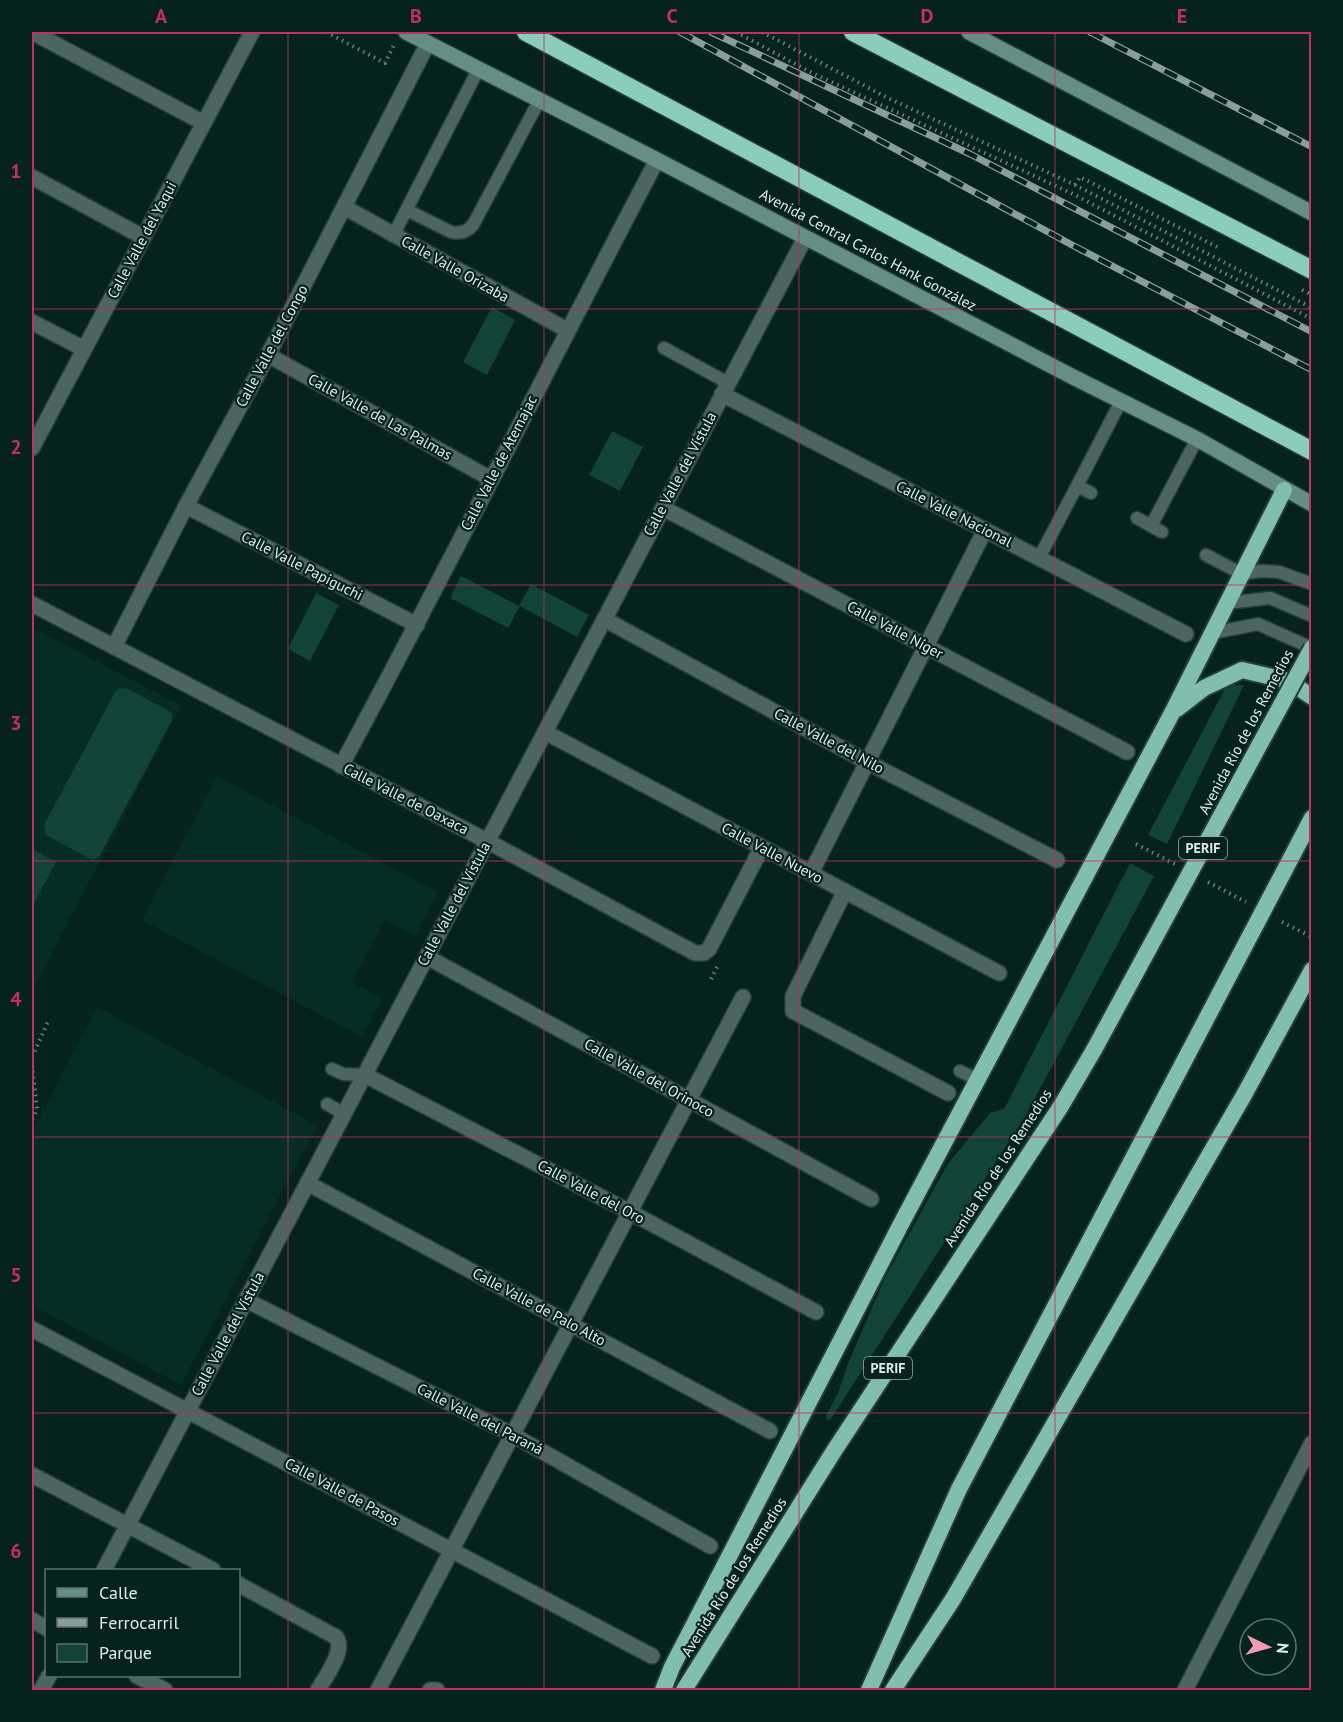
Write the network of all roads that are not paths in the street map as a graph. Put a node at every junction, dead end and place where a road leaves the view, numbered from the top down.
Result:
1 (32, 32) edge
2 (252, 32) edge
3 (406, 32) edge
4 (526, 32) edge
5 (854, 32) edge
6 (969, 32) edge
7 (428, 43) junction
8 (479, 68) junction
9 (540, 99) junction
10 (204, 123) junction
11 (657, 160) junction
12 (32, 177) edge
13 (344, 207) junction
14 (407, 210) junction
15 (1311, 213) edge
16 (393, 236) junction
17 (143, 237) junction
18 (805, 238) junction
19 (1311, 270) edge
20 (32, 322) edge
21 (567, 330) junction
22 (664, 348) dead end
23 (84, 349) junction
24 (268, 355) junction
25 (725, 389) junction
26 (1121, 401) junction
27 (1197, 439) junction
28 (32, 448) edge
29 (1311, 451) edge
30 (491, 479) junction
31 (1077, 486) junction
32 (1284, 490) junction
33 (1091, 493) dead end
34 (1311, 504) edge
35 (186, 506) junction
36 (663, 508) junction
37 (1137, 518) dead end
38 (985, 530) junction
39 (1206, 555) dead end
40 (1039, 558) junction
41 (1242, 574) junction
42 (1311, 584) edge
43 (1227, 603) junction
44 (32, 604) edge
45 (1311, 616) edge
46 (604, 619) junction
47 (417, 625) junction
48 (1212, 633) junction
49 (1186, 634) dead end
50 (926, 646) junction
51 (114, 647) junction
52 (1311, 648) edge
53 (1311, 697) edge
54 (1172, 713) junction
55 (545, 732) junction
56 (1127, 752) dead end
57 (867, 762) junction
58 (341, 766) junction
59 (1311, 818) edge
60 (487, 841) junction
61 (762, 847) junction
62 (1057, 860) dead end
63 (811, 873) junction
64 (844, 891) junction
65 (427, 957) junction
66 (1311, 970) edge
67 (999, 973) dead end
68 (743, 997) dead end
69 (332, 1068) dead end
70 (960, 1071) dead end
71 (365, 1075) junction
72 (978, 1080) junction
73 (948, 1093) dead end
74 (689, 1100) junction
75 (327, 1104) dead end
76 (344, 1114) junction
77 (308, 1183) junction
78 (871, 1199) dead end
79 (630, 1212) junction
80 (246, 1300) junction
81 (816, 1312) dead end
82 (571, 1324) junction
83 (32, 1329) edge
84 (188, 1411) junction
85 (770, 1431) dead end
86 (513, 1435) junction
87 (1311, 1443) edge
88 (32, 1475) edge
89 (128, 1525) junction
90 (710, 1546) dead end
91 (452, 1550) junction
92 (105, 1569) edge
93 (211, 1569) edge
94 (240, 1585) edge
95 (652, 1656) dead end
96 (139, 1677) edge
97 (165, 1690) edge
98 (318, 1690) edge
99 (378, 1690) edge
100 (430, 1690) edge
101 (437, 1690) edge
102 (663, 1690) edge
103 (684, 1690) edge
104 (869, 1690) edge
105 (893, 1690) edge
106 (1185, 1690) edge

1 - 10 street
2 - 10 street, Calle Valle del Yaqui
3 - 7 main road, Avenida Central Carlos Hank González
4 - 29 highway
5 - 19 highway
6 - 15 main road
7 - 8 main road, Avenida Central Carlos Hank González
7 - 13 street, Calle Valle del Congo
8 - 9 main road, Avenida Central Carlos Hank González
8 - 14 lane
9 - 11 main road, Avenida Central Carlos Hank González
9 - 14 lane
10 - 17 street, Calle Valle del Yaqui
11 - 18 main road, Avenida Central Carlos Hank González
11 - 21 street, Calle Valle de Atemajac
12 - 17 street
13 - 16 street, Calle Valle Orizaba
13 - 24 street, Calle Valle del Congo
14 - 16 lane
16 - 21 street, Calle Valle Orizaba
17 - 23 street, Calle Valle del Yaqui
18 - 25 street, Calle Valle del Vístula
18 - 26 main road, Avenida Central Carlos Hank González
20 - 23 street
21 - 30 street, Calle Valle de Atemajac
22 - 25 lane
23 - 28 street, Calle Valle del Yaqui
24 - 30 street, Calle Valle de Las Palmas
24 - 35 street, Calle Valle del Congo
25 - 36 street, Calle Valle del Vístula
25 - 38 street, Calle Valle Nacional
26 - 27 main road, Avenida Central Carlos Hank González
26 - 31 lane
27 - 32 main road, Avenida Central Carlos Hank González
27 - 37 lane
30 - 47 street, Calle Valle de Atemajac
31 - 33 lane
31 - 40 lane
32 - 34 main road, Avenida Central Carlos Hank González
32 - 41 highway
35 - 47 street, Calle Valle Papiguchi
35 - 51 street, Calle Valle del Congo
36 - 46 street, Calle Valle del Vístula
36 - 50 street, Calle Valle Níger
38 - 40 street, Calle Valle Nacional
38 - 50 street
39 - 41 lane
40 - 49 street, Calle Valle Nacional
41 - 42 lane
41 - 43 highway
43 - 45 lane
43 - 48 highway
44 - 51 street, Calle Valle de Oaxaca
46 - 55 street, Calle Valle del Vístula
46 - 57 street, Calle Valle del Nilo
47 - 58 street, Calle Valle de Atemajac
48 - 52 lane
48 - 54 highway
50 - 56 street, Calle Valle Níger
50 - 57 street
51 - 58 street, Calle Valle de Oaxaca
52 - 103 highway, Avenida Río de los Remedios / PERIF, bridge
53 - 54 highway
54 - 72 highway
55 - 60 street, Calle Valle del Vístula
55 - 61 street, Calle Valle Nuevo
57 - 62 street, Calle Valle del Nilo
57 - 63 street
58 - 60 street, Calle Valle de Oaxaca
59 - 104 highway
60 - 61 street, Calle Valle de Oaxaca
60 - 65 street, Calle Valle del Vístula
61 - 63 street, Calle Valle Nuevo
63 - 64 street, Calle Valle Nuevo
64 - 67 street, Calle Valle Nuevo
64 - 73 street
65 - 71 street, Calle Valle del Vístula
65 - 74 street, Calle Valle del Orinoco
66 - 105 highway
68 - 74 street
69 - 71 lane
70 - 72 lane
71 - 76 street, Calle Valle del Vístula
71 - 79 street, Calle Valle del Oro
72 - 102 highway
74 - 78 street, Calle Valle del Orinoco
74 - 79 street
75 - 76 lane
76 - 77 street, Calle Valle del Vístula
77 - 80 street, Calle Valle del Vístula
77 - 82 street, Calle Valle de Palo Alto
79 - 81 street, Calle Valle del Oro
79 - 82 street
80 - 84 street, Calle Valle del Vístula
80 - 86 street, Calle Valle del Paraná
82 - 85 street, Calle Valle de Palo Alto
82 - 86 street
83 - 84 street, Calle Valle de Pasos
84 - 89 street, Calle Valle del Vístula
84 - 91 street, Calle Valle de Pasos
86 - 90 street, Calle Valle del Paraná
86 - 91 street
87 - 106 street
88 - 89 street
89 - 92 street, Calle Valle del Vístula
89 - 93 street
91 - 95 street, Calle Valle de Pasos
91 - 99 street
94 - 98 street
96 - 97 street
100 - 101 street

